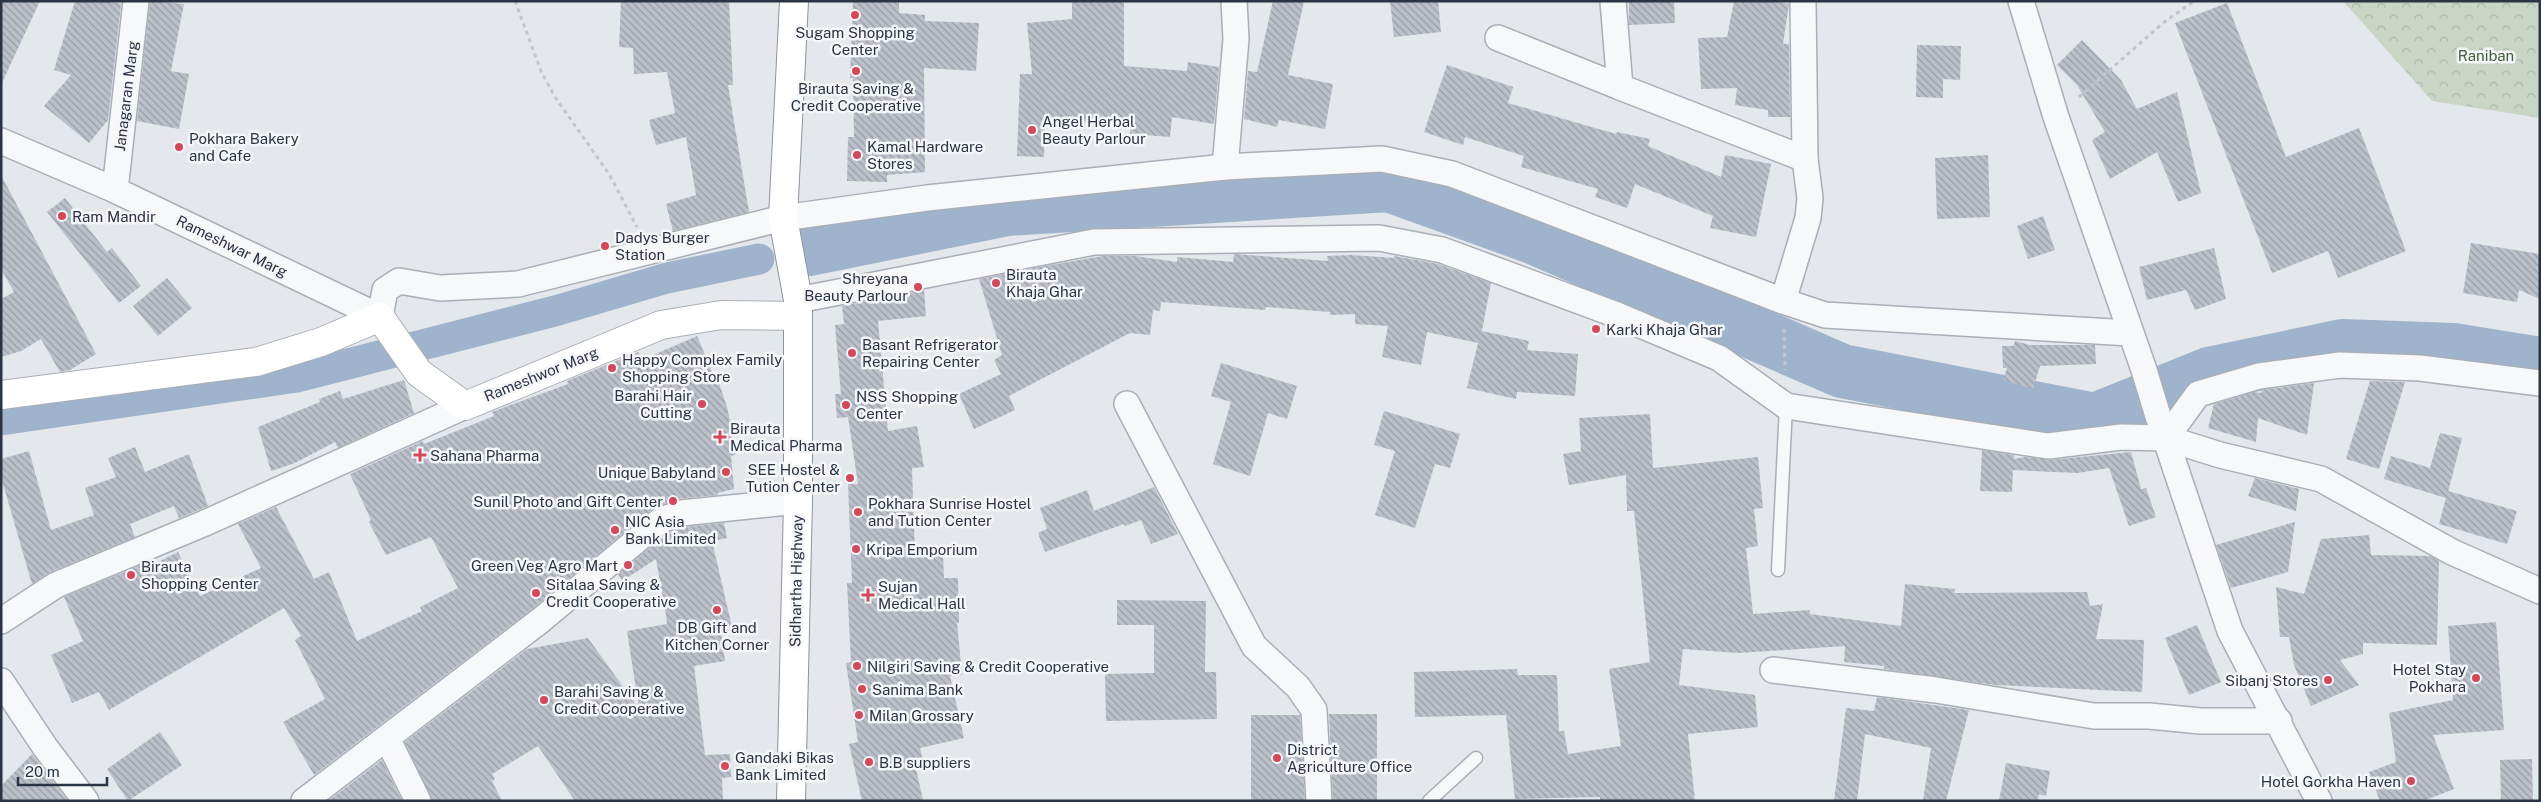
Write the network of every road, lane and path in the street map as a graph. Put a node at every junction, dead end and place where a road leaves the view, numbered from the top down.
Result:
1 (136, 1) edge
2 (515, 1) edge
3 (794, 1) edge
4 (1234, 1) edge
5 (1613, 1) edge
6 (1803, 1) edge
7 (2021, 1) edge
8 (2194, 1) edge
9 (1498, 38) dead end
10 (1620, 87) junction
11 (2056, 118) junction
12 (1, 141) edge
13 (1805, 159) junction
14 (1225, 167) junction
15 (115, 190) junction
16 (783, 218) junction
17 (649, 250) junction
18 (1783, 301) junction
19 (797, 302) junction
20 (380, 318) junction
21 (2130, 333) junction
22 (2540, 383) edge
23 (1, 395) edge
24 (1127, 404) dead end
25 (464, 406) junction
26 (1786, 406) junction
27 (2162, 427) junction
28 (798, 501) junction
29 (1778, 570) dead end
30 (2540, 591) edge
31 (1, 621) edge
32 (1773, 670) dead end
33 (1, 681) edge
34 (2279, 721) junction
35 (387, 738) junction
36 (1476, 758) dead end
37 (791, 799) edge
38 (86, 801) edge
39 (304, 801) edge
40 (418, 801) edge
41 (1319, 801) edge
42 (1429, 801) edge
43 (2319, 801) edge

1 - 15 street, Janagaran Marg
2 - 17 path
3 - 16 main road, Sidhartha Highway
4 - 14 street
5 - 10 street
6 - 13 street
7 - 11 street
8 - 11 path
9 - 10 street
10 - 13 street
11 - 21 street
12 - 15 street, Rameshwar Marg
13 - 18 street
14 - 16 street
14 - 18 street
15 - 20 street, Rameshwar Marg
16 - 17 street
16 - 19 main road, Sidhartha Highway
17 - 20 street
18 - 21 street
18 - 26 path
19 - 25 main road, Rameshwor Marg
19 - 26 street
19 - 28 main road, Sidhartha Highway
20 - 23 main road
20 - 25 main road, Rameshwor Marg
21 - 27 street
22 - 27 street
24 - 41 street
25 - 31 street
26 - 27 street
26 - 29 lane
27 - 30 street
27 - 34 street
28 - 35 street
28 - 37 main road, Sidhartha Highway
32 - 34 street
33 - 38 street
34 - 43 street
35 - 39 street
35 - 40 street
36 - 42 lane

